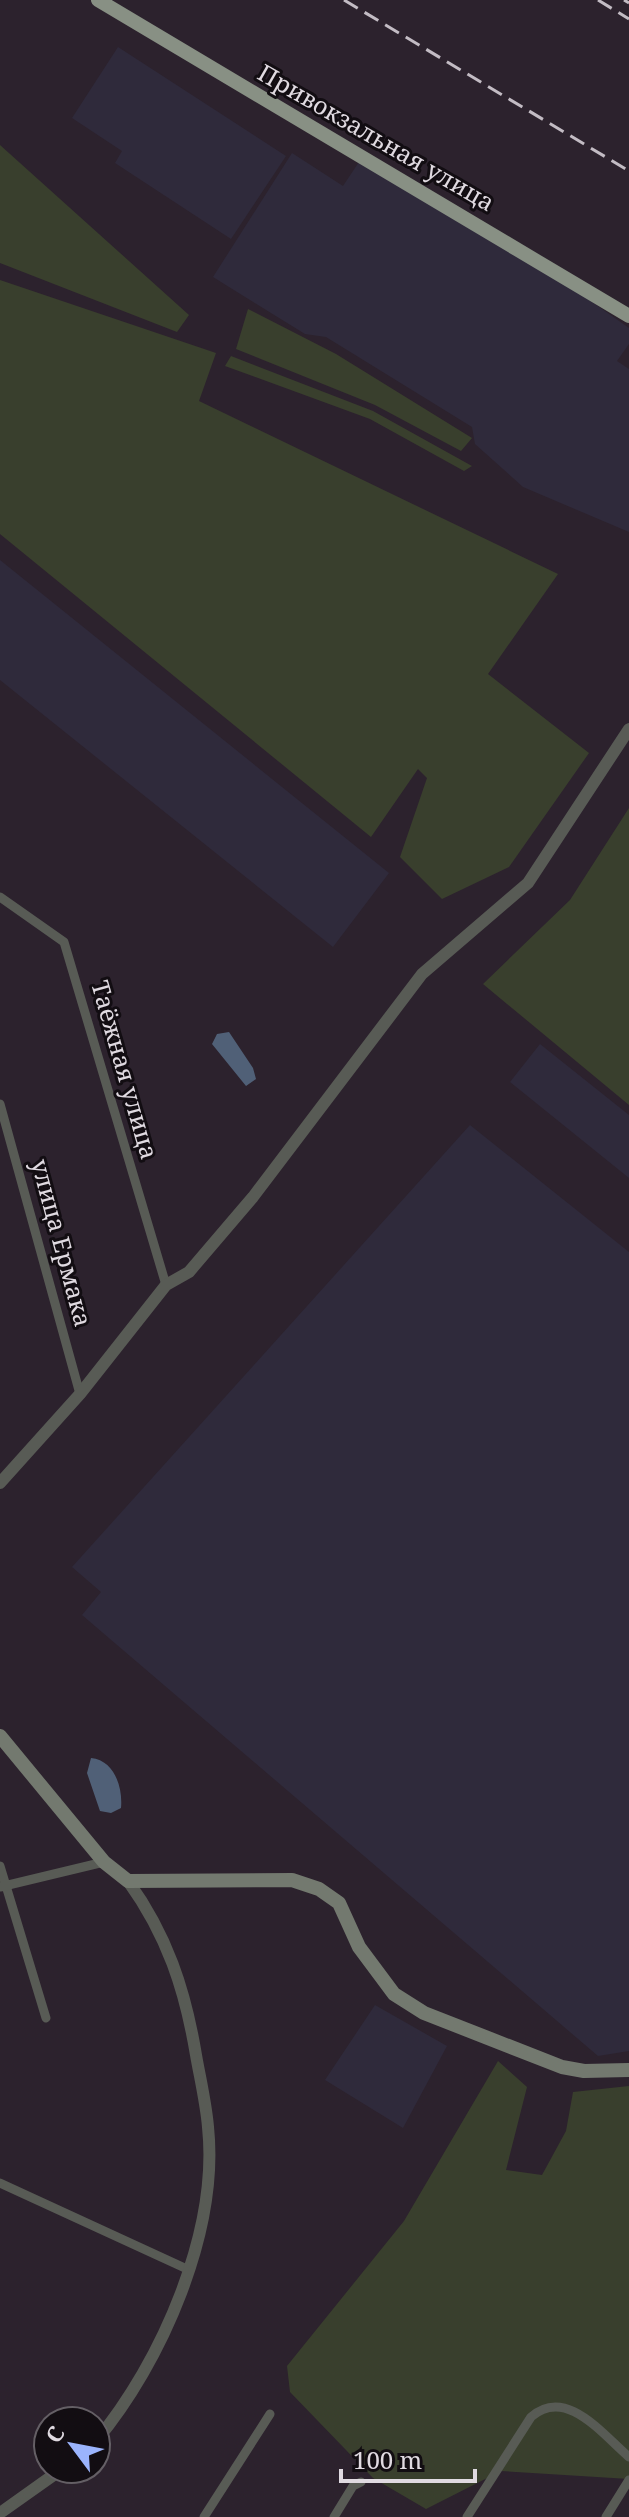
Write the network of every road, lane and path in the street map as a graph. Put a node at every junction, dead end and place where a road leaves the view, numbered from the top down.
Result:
1 (98, 0) edge
2 (629, 316) edge
3 (629, 729) edge
4 (0, 897) edge
5 (0, 1104) edge
6 (166, 1285) junction
7 (80, 1394) junction
8 (0, 1483) edge
9 (0, 1736) edge
10 (104, 1862) junction
11 (0, 1866) edge
12 (128, 1881) junction
13 (2, 1886) edge
14 (46, 2018) dead end
15 (629, 2070) edge
16 (0, 2183) edge
17 (187, 2269) junction
18 (270, 2414) dead end
19 (112, 2418) edge
20 (629, 2457) edge
21 (629, 2480) edge
22 (361, 2482) dead end
23 (39, 2485) edge
24 (0, 2513) edge
25 (204, 2517) edge
26 (334, 2517) edge
27 (467, 2517) edge
28 (606, 2517) edge

1 - 2 main road, Привокзальная улица
3 - 6 street
4 - 6 street, Таёжная улица
5 - 7 street, улица Ермака
6 - 7 street
7 - 8 street
9 - 10 main road
10 - 12 main road
10 - 13 street
11 - 13 street
12 - 15 main road
12 - 17 street
13 - 14 street
16 - 17 street
17 - 19 street
18 - 25 street
20 - 27 street
21 - 28 street
22 - 26 street
23 - 24 street

